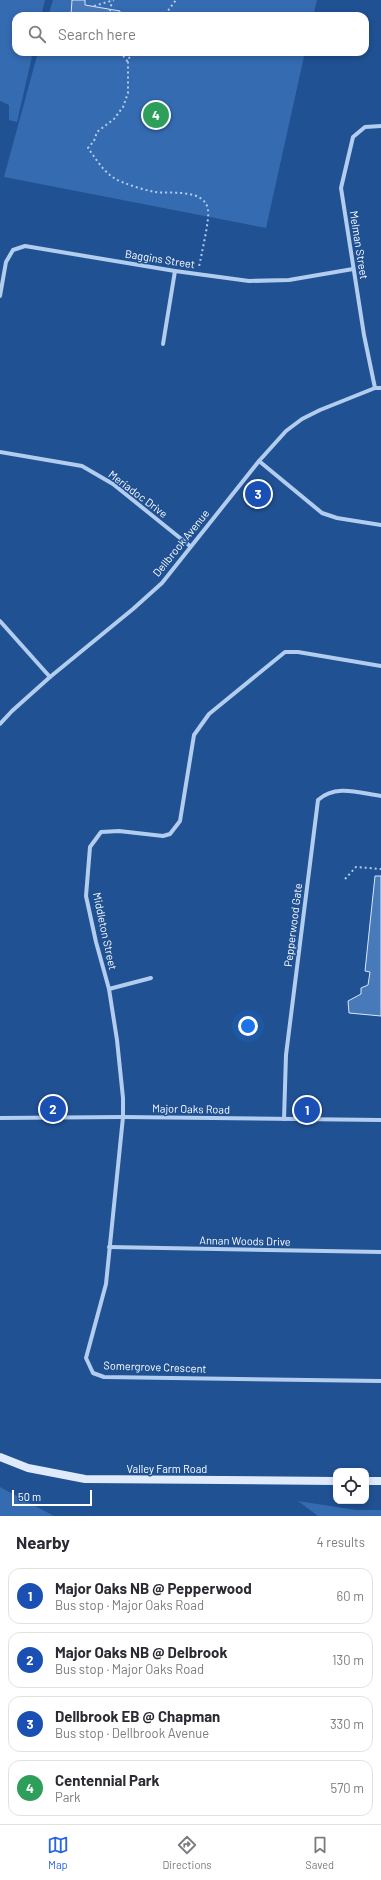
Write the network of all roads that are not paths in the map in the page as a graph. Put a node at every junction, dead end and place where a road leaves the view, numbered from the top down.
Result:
1 (381, 126) edge
2 (353, 269) junction
3 (175, 271) junction
4 (0, 296) edge
5 (163, 344) dead end
6 (375, 388) junction
7 (381, 388) edge
8 (0, 452) edge
9 (258, 461) junction
10 (381, 525) edge
11 (190, 546) junction
12 (0, 621) edge
13 (381, 666) edge
14 (50, 678) junction
15 (0, 724) edge
16 (381, 796) edge
17 (151, 978) dead end
18 (109, 989) junction
19 (123, 1117) junction
20 (0, 1118) edge
21 (284, 1119) junction
22 (381, 1120) edge
23 (110, 1247) junction
24 (381, 1252) edge
25 (381, 1381) edge
26 (0, 1457) edge
27 (333, 1481) edge
28 (369, 1481) edge
29 (381, 1481) edge

1 - 2 street, Melman Street
2 - 3 street, Baggins Street
2 - 6 street, Melman Street
3 - 4 street, Baggins Street
3 - 5 street
6 - 7 street, Dellbrook Avenue
6 - 9 street, Dellbrook Avenue
8 - 11 street, Meriadoc Drive
9 - 10 street
9 - 11 street, Dellbrook Avenue
11 - 14 street, Dellbrook Avenue
12 - 14 street
13 - 18 street, Middleton Street
14 - 15 street, Dellbrook Avenue
16 - 21 street, Pepperwood Gate
17 - 18 street
18 - 19 street, Middleton Street
19 - 20 street, Major Oaks Road
19 - 21 street, Major Oaks Road
19 - 23 street, Somergrove Crescent
21 - 22 street, Major Oaks Road
23 - 24 street, Annan Woods Drive
23 - 25 street, Somergrove Crescent
26 - 27 street, Valley Farm Road
28 - 29 street

